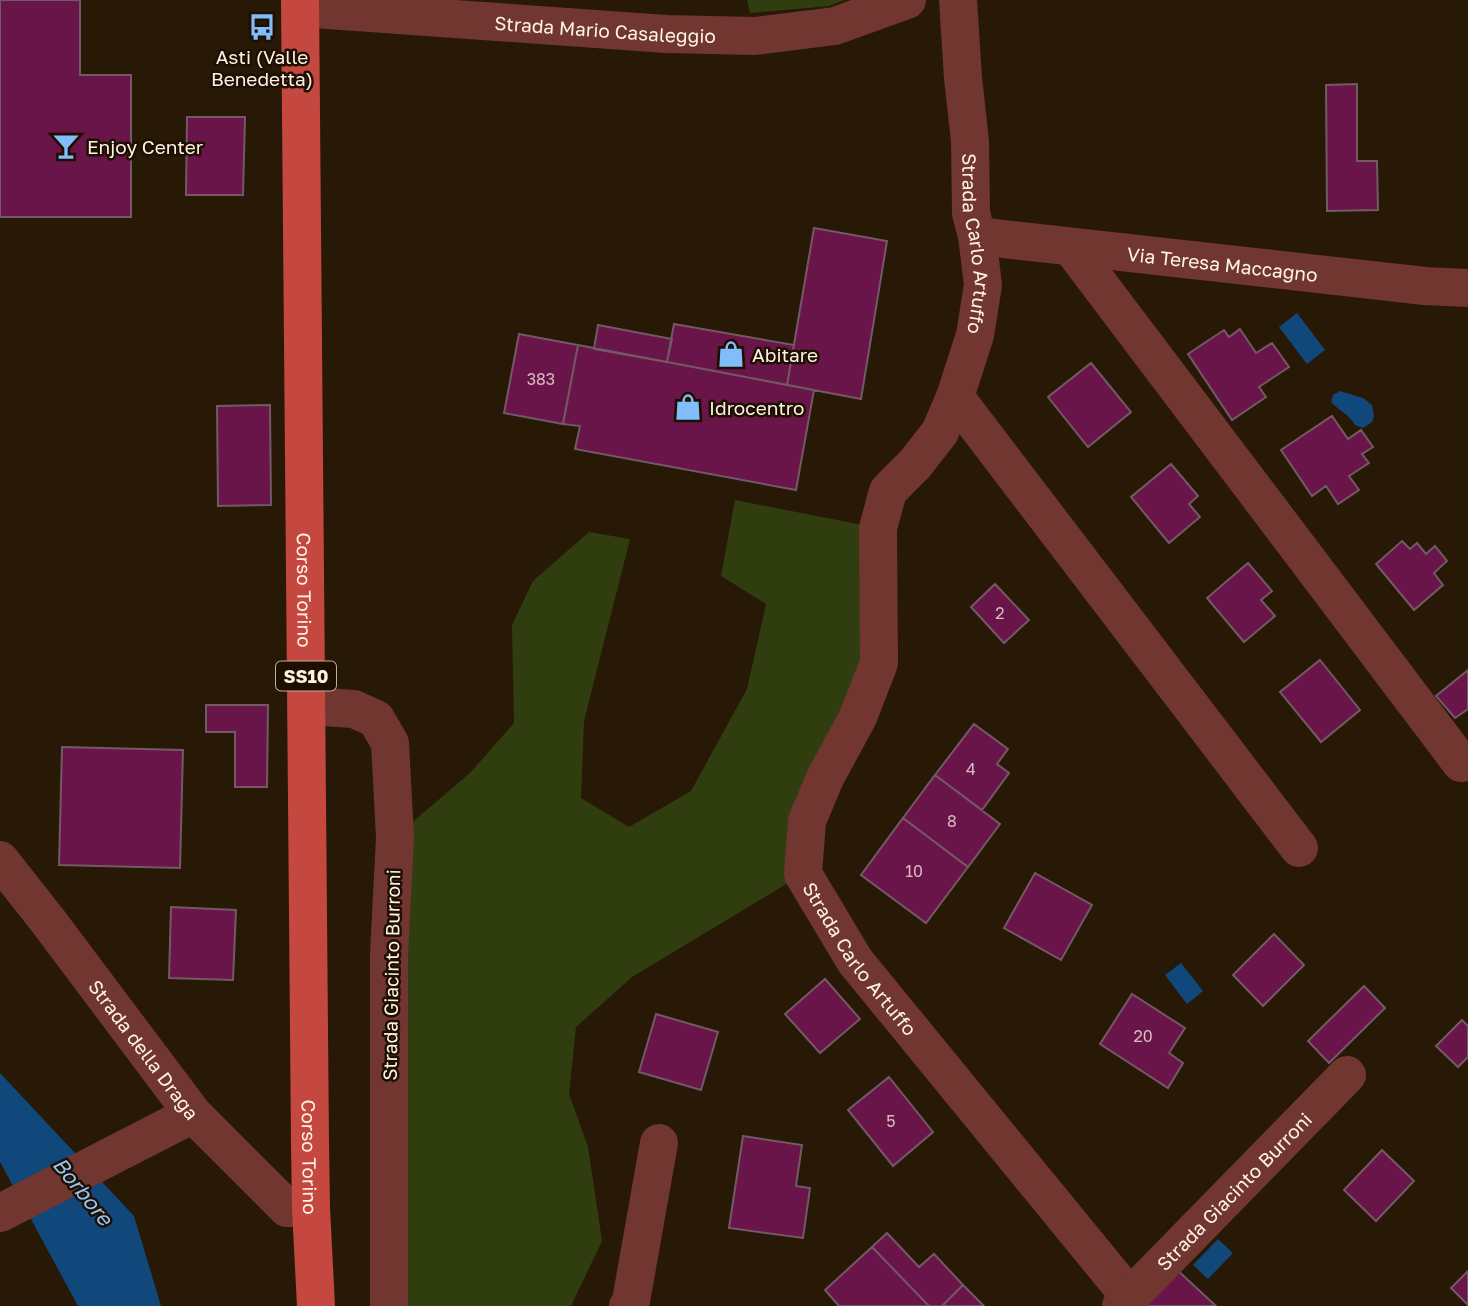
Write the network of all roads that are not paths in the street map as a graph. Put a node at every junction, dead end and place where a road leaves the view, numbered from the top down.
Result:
1 (907, 0) edge
2 (958, 0) edge
3 (300, 4) edge
4 (977, 236) junction
5 (1071, 247) junction
6 (1468, 288) edge
7 (954, 397) junction
8 (307, 705) junction
9 (1461, 763) dead end
10 (1299, 848) dead end
11 (0, 860) edge
12 (1347, 1075) dead end
13 (192, 1114) junction
14 (659, 1143) dead end
15 (311, 1208) junction
16 (0, 1213) edge
17 (1126, 1301) edge
18 (316, 1306) edge
19 (389, 1306) edge
20 (628, 1306) edge

1 - 3 street, Strada Mario Casaleggio
2 - 4 street, Strada Carlo Artuffo
3 - 8 main road, Corso Torino / SS10
4 - 5 street, Via Teresa Maccagno
4 - 7 street, Strada Carlo Artuffo
5 - 6 street, Via Teresa Maccagno
5 - 9 street
7 - 10 street
7 - 17 street, Strada Carlo Artuffo
8 - 15 main road, Corso Torino / SS10
8 - 19 street, Strada Giacinto Burroni
11 - 13 street, Strada della Draga
12 - 17 street, Strada Giacinto Burroni
13 - 15 street, Strada della Draga
13 - 16 street
14 - 20 street
15 - 18 main road, Corso Torino / SS10

